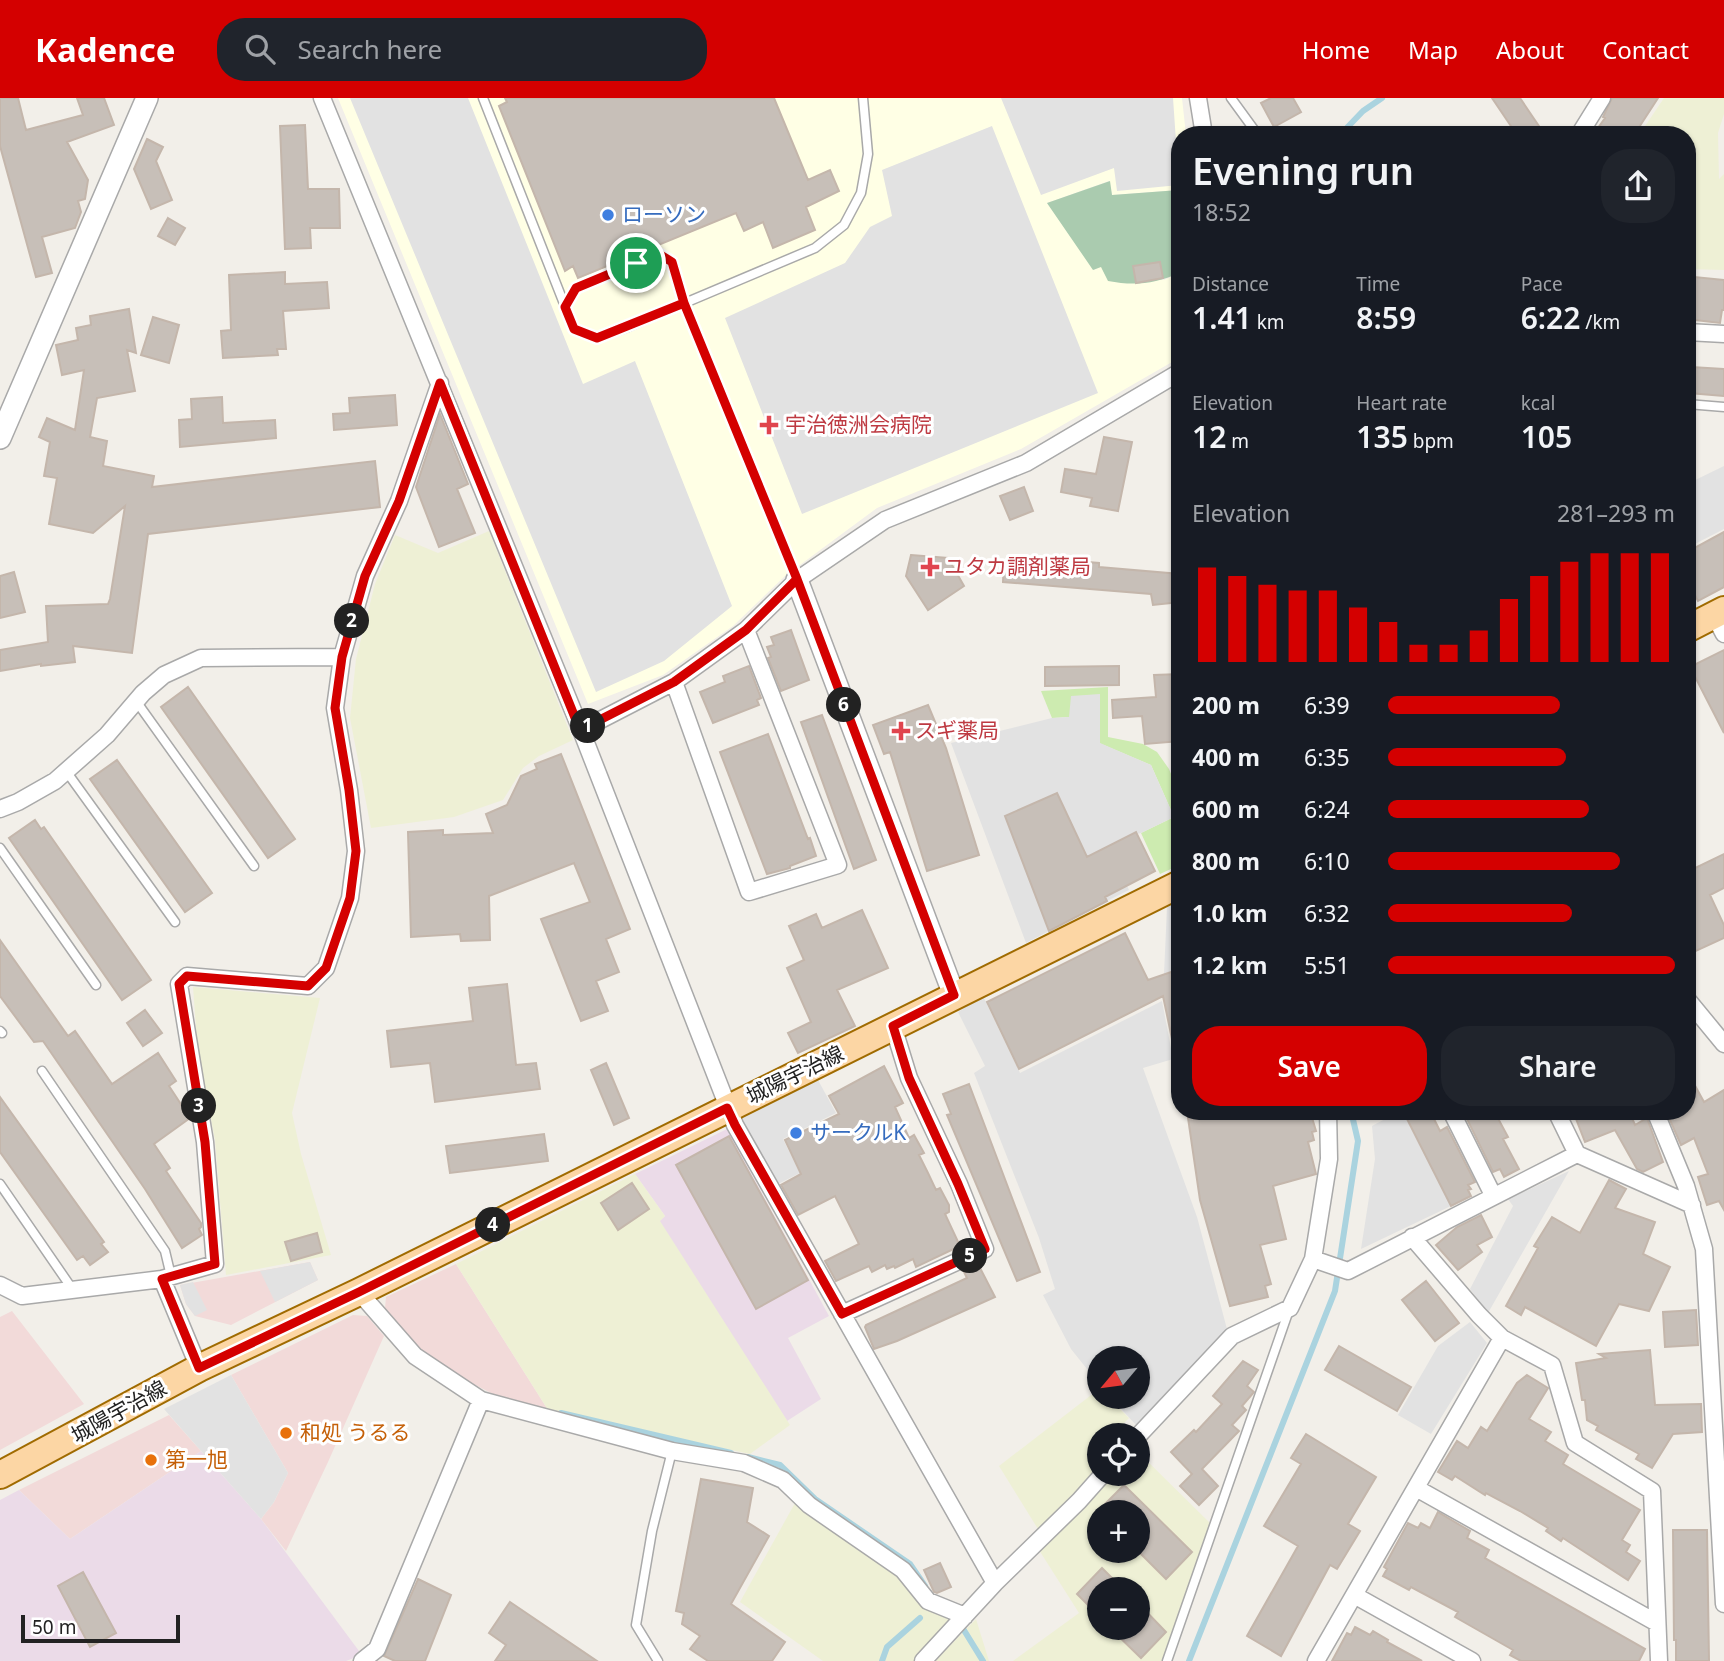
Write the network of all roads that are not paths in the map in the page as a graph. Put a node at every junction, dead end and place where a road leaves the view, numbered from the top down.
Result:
1 (147, 98) edge
2 (322, 98) edge
3 (483, 98) edge
4 (863, 98) edge
5 (1198, 98) edge
6 (1231, 98) edge
7 (1602, 98) edge
8 (1203, 126) edge
9 (1251, 126) edge
10 (1585, 126) edge
11 (684, 303) junction
12 (565, 307) junction
13 (1696, 332) edge
14 (1724, 334) edge
15 (1171, 377) edge
16 (440, 383) junction
17 (1696, 405) edge
18 (1724, 407) edge
19 (1, 430) edge
20 (797, 579) junction
21 (1721, 620) edge
22 (1696, 627) edge
23 (746, 630) junction
24 (342, 657) junction
25 (674, 682) junction
26 (136, 701) junction
27 (580, 730) junction
28 (66, 771) junction
29 (0, 809) edge
30 (0, 848) edge
31 (254, 866) dead end
32 (1171, 888) edge
33 (175, 922) dead end
34 (96, 985) dead end
35 (954, 995) junction
36 (1696, 1010) edge
37 (893, 1026) junction
38 (1724, 1044) edge
39 (41, 1071) dead end
40 (727, 1108) junction
41 (1328, 1120) edge
42 (1456, 1120) edge
43 (1560, 1120) edge
44 (1659, 1120) edge
45 (1577, 1154) junction
46 (0, 1184) edge
47 (1493, 1195) junction
48 (1692, 1205) junction
49 (1412, 1237) junction
50 (1316, 1261) junction
51 (167, 1278) junction
52 (0, 1285) edge
53 (74, 1290) junction
54 (359, 1292) junction
55 (1290, 1308) junction
56 (842, 1314) junction
57 (1503, 1338) junction
58 (199, 1368) junction
59 (481, 1400) junction
60 (1150, 1423) edge
61 (671, 1451) junction
62 (0, 1475) edge
63 (1092, 1486) edge
64 (1416, 1488) junction
65 (995, 1583) junction
66 (1354, 1595) junction
67 (1724, 1604) edge
68 (965, 1616) junction
69 (1657, 1623) junction
70 (362, 1661) edge
71 (658, 1661) edge
72 (923, 1661) edge
73 (1167, 1661) edge
74 (1316, 1661) edge
75 (1472, 1661) edge
76 (1659, 1661) edge

1 - 19 street
2 - 16 street
3 - 12 lane
4 - 11 lane
5 - 8 street
6 - 9 lane
7 - 10 street
11 - 12 lane
11 - 12 lane
11 - 20 lane
13 - 14 street
15 - 20 street
16 - 24 street
16 - 27 street
17 - 18 lane
20 - 23 street
20 - 35 street
21 - 22 main road
23 - 25 street
23 - 25 street
24 - 26 street
24 - 51 street
25 - 27 street
26 - 28 street
26 - 31 lane
27 - 40 street
28 - 29 street
28 - 33 lane
30 - 34 lane
32 - 35 main road, 城陽宇治線
35 - 37 main road, 城陽宇治線
36 - 38 street
37 - 40 main road, 城陽宇治線
37 - 56 street
39 - 51 lane
40 - 54 main road, 城陽宇治線
40 - 56 street
41 - 50 street
42 - 47 street
43 - 45 street
44 - 48 street
45 - 47 street
45 - 48 street
46 - 53 lane
47 - 49 street
48 - 67 street
49 - 50 street
49 - 57 street
50 - 55 street
51 - 53 street
51 - 58 street
52 - 53 street
54 - 58 main road, 城陽宇治線
54 - 59 street
55 - 60 street
55 - 73 lane
56 - 65 street
57 - 64 street
57 - 69 street
58 - 62 main road, 城陽宇治線
59 - 61 street
59 - 70 street
61 - 68 street
61 - 71 lane
63 - 65 street
64 - 66 street
64 - 69 street
65 - 68 street
66 - 74 street
66 - 75 street
68 - 72 street
69 - 76 street

